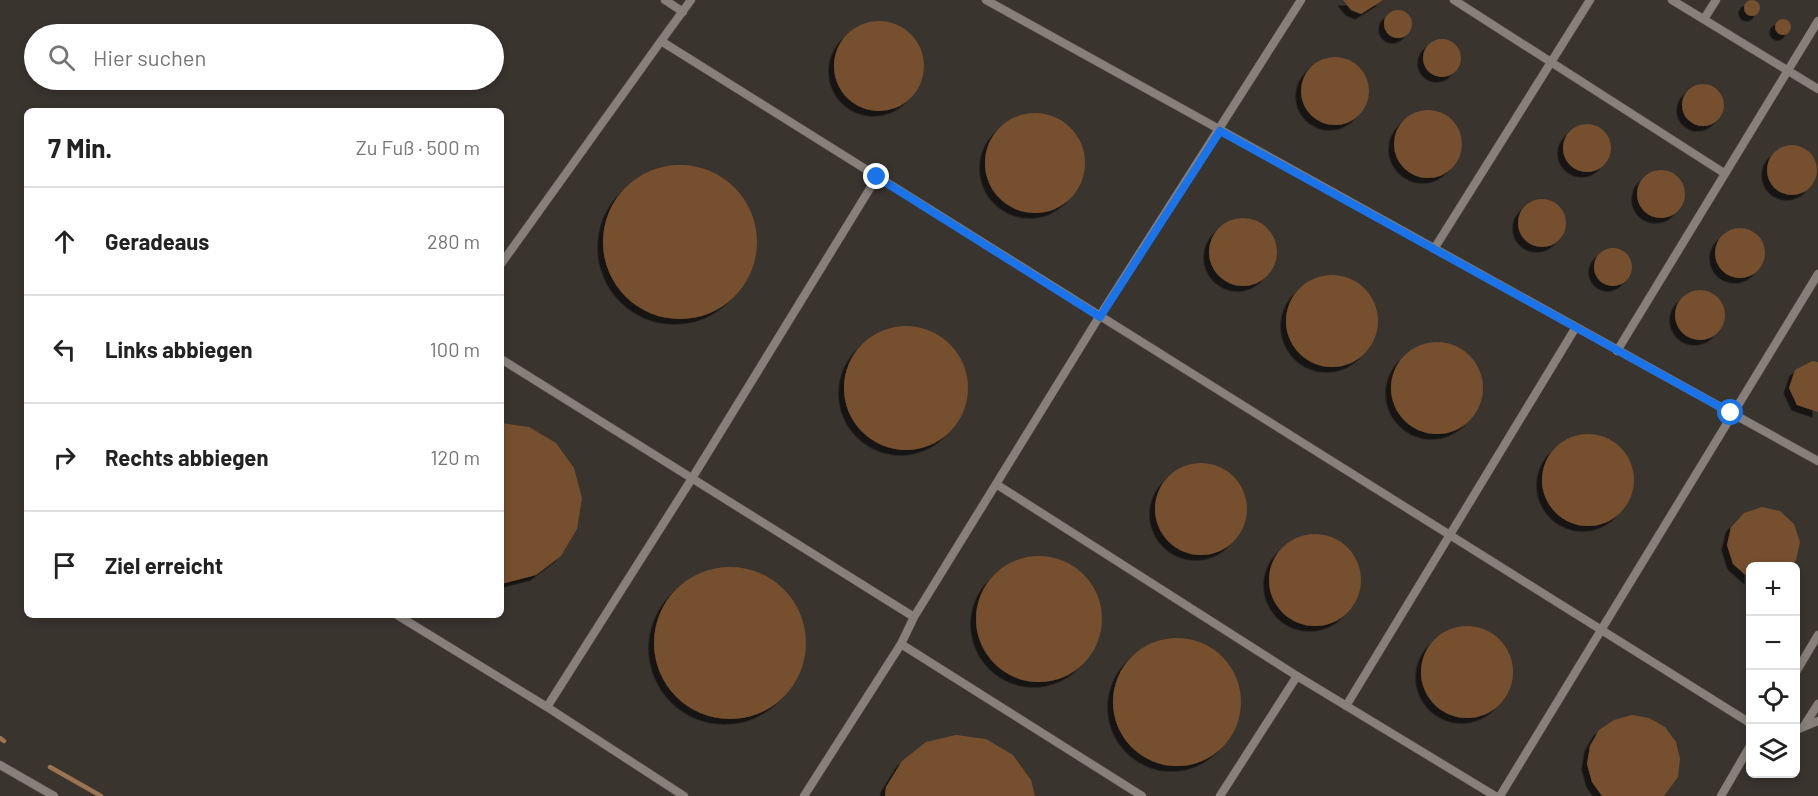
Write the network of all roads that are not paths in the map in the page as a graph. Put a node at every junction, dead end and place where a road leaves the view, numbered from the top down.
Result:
1 (665, 0) edge
2 (691, 0) edge
3 (986, 0) edge
4 (1301, 0) edge
5 (1454, 0) edge
6 (1590, 0) edge
7 (1672, 0) edge
8 (1716, 0) edge
9 (683, 12) junction
10 (1704, 20) junction
11 (1818, 21) edge
12 (662, 41) junction
13 (1552, 62) junction
14 (1787, 70) junction
15 (1818, 89) edge
16 (1220, 131) junction
17 (1724, 173) junction
18 (877, 177) junction
19 (1434, 249) junction
20 (504, 260) edge
21 (1818, 274) edge
22 (1100, 317) junction
23 (1576, 327) junction
24 (1617, 351) junction
25 (504, 361) edge
26 (1731, 413) junction
27 (1818, 461) edge
28 (691, 480) junction
29 (996, 484) junction
30 (1449, 536) junction
31 (914, 617) junction
32 (402, 618) edge
33 (1602, 629) junction
34 (1818, 635) edge
35 (900, 644) junction
36 (1797, 670) edge
37 (1297, 676) junction
38 (1818, 704) edge
39 (1346, 706) junction
40 (547, 707) junction
41 (1746, 720) edge
42 (1818, 721) edge
43 (1804, 726) junction
44 (1800, 728) edge
45 (1746, 753) edge
46 (0, 765) edge
47 (54, 796) edge
48 (684, 796) edge
49 (804, 796) edge
50 (1142, 796) edge
51 (1220, 796) edge
52 (1497, 796) edge
53 (1721, 796) edge

1 - 9 lane
2 - 9 lane
3 - 16 lane
4 - 16 lane
5 - 13 lane
6 - 13 lane
7 - 10 lane
8 - 10 lane
9 - 12 lane
10 - 14 lane
11 - 14 lane
12 - 18 lane
12 - 20 lane
13 - 17 lane
13 - 19 lane
14 - 15 lane
14 - 17 lane
16 - 19 lane
16 - 22 lane
17 - 24 lane
18 - 22 lane
18 - 28 lane
19 - 23 lane
21 - 26 lane
22 - 29 lane
22 - 30 lane
23 - 24 lane
23 - 30 lane
24 - 26 lane
25 - 28 lane
26 - 27 lane
26 - 33 lane
28 - 31 lane
28 - 40 lane
29 - 31 lane
29 - 37 lane
30 - 33 lane
30 - 39 lane
31 - 35 lane
32 - 40 lane
33 - 41 lane
33 - 52 lane
34 - 36 lane
35 - 49 lane
35 - 50 lane
37 - 39 lane
37 - 51 lane
38 - 43 lane
39 - 52 lane
40 - 48 lane
42 - 43 lane
43 - 44 lane
45 - 53 lane
46 - 47 lane

